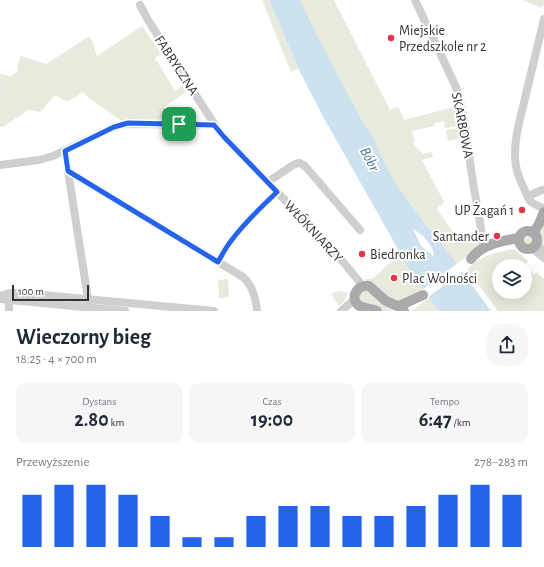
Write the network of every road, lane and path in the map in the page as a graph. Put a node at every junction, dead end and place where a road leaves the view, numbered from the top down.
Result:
1 (415, 0) edge
2 (140, 5) dead end
3 (544, 19) edge
4 (214, 125) junction
5 (65, 151) junction
6 (0, 165) edge
7 (68, 171) junction
8 (268, 182) junction
9 (544, 190) edge
10 (277, 192) junction
11 (528, 196) junction
12 (544, 209) edge
13 (477, 211) junction
14 (544, 212) edge
15 (360, 230) dead end
16 (519, 241) junction
17 (534, 241) junction
18 (494, 244) junction
19 (483, 249) junction
20 (544, 252) edge
21 (544, 258) edge
22 (218, 262) junction
23 (363, 286) junction
24 (8, 298) edge
25 (358, 303) junction
26 (88, 306) edge
27 (403, 309) edge
28 (9, 311) edge
29 (125, 311) edge
30 (214, 311) edge
31 (257, 311) edge
32 (341, 311) edge
33 (350, 311) edge
34 (377, 311) edge

1 - 13 street, SKARBOWA
2 - 4 street, FABRYCZNA
3 - 11 street
4 - 5 street
4 - 8 street, WŁÓKNIARZY
5 - 6 street
5 - 7 street
7 - 22 street
7 - 26 street
8 - 10 street, WŁÓKNIARZY
8 - 15 street
9 - 11 street
10 - 22 street
10 - 23 street, WŁÓKNIARZY
11 - 12 street
13 - 18 street, SKARBOWA
13 - 19 street, SKARBOWA
14 - 17 main road
16 - 17 main road
16 - 17 main road
16 - 18 main road
16 - 19 main road
17 - 20 street
17 - 21 street
18 - 19 main road
22 - 31 street
23 - 25 main road
23 - 27 main road
24 - 26 street
24 - 28 street
25 - 32 street
25 - 33 street
25 - 34 main road
26 - 29 street
26 - 30 street

